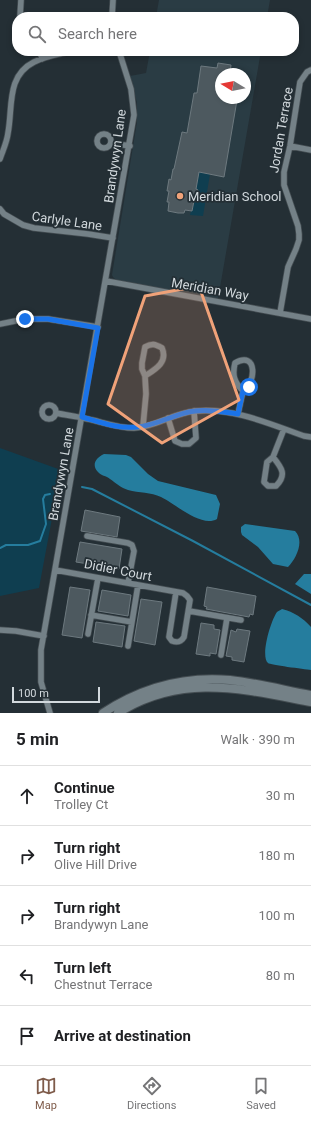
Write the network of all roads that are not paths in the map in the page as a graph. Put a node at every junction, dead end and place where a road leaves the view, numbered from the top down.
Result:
1 (21, 0) edge
2 (113, 0) edge
3 (20, 12) edge
4 (112, 12) edge
5 (41, 56) edge
6 (53, 56) edge
7 (121, 56) edge
8 (42, 59) junction
9 (311, 70) edge
10 (111, 143) dead end
11 (130, 146) junction
12 (290, 146) junction
13 (311, 150) edge
14 (0, 159) edge
15 (0, 209) edge
16 (114, 238) junction
17 (106, 281) junction
18 (280, 313) junction
19 (311, 319) edge
20 (0, 324) edge
21 (98, 328) junction
22 (145, 376) junction
23 (243, 391) junction
24 (194, 411) junction
25 (56, 413) dead end
26 (238, 414) junction
27 (82, 417) junction
28 (168, 418) junction
29 (143, 426) junction
30 (284, 429) junction
31 (311, 437) edge
32 (273, 457) junction
33 (87, 536) dead end
34 (55, 570) junction
35 (98, 578) junction
36 (128, 583) junction
37 (138, 585) junction
38 (176, 592) junction
39 (189, 611) junction
40 (91, 615) junction
41 (227, 618) junction
42 (241, 620) dead end
43 (132, 622) junction
44 (0, 630) edge
45 (88, 634) dead end
46 (44, 636) junction
47 (128, 646) dead end
48 (220, 655) dead end
49 (311, 694) edge
50 (311, 702) edge
51 (50, 713) edge
52 (103, 713) edge
53 (118, 713) edge

1 - 3 street
2 - 4 street
5 - 8 street
6 - 8 street
7 - 11 street, Brandywyn Lane
8 - 14 street
9 - 12 street, Jordan Terrace
10 - 11 street
11 - 16 street, Brandywyn Lane
12 - 13 street
12 - 18 street, Jordan Terrace
15 - 16 street, Carlyle Lane
16 - 17 street, Brandywyn Lane
17 - 18 street, Meridian Way
17 - 21 street, Brandywyn Lane
18 - 19 street, Meridian Way
20 - 21 street
21 - 27 street, Brandywyn Lane
22 - 22 street
22 - 29 street
23 - 23 street
23 - 26 street
24 - 26 street
24 - 28 street
24 - 28 street
25 - 27 street
26 - 30 street
27 - 29 street
27 - 34 street, Brandywyn Lane
28 - 29 street
30 - 31 street
30 - 32 street
32 - 32 street
33 - 36 street
34 - 35 street, Didier Court
34 - 46 street, Brandywyn Lane
35 - 36 street, Didier Court
35 - 40 street
36 - 37 street, Didier Court
37 - 38 street, Didier Court
37 - 43 street
38 - 39 street, Didier Court
38 - 39 street, Didier Court
39 - 41 street
40 - 43 street
40 - 45 street
41 - 42 street
41 - 48 street
43 - 47 street
44 - 46 street
46 - 51 street, Brandywyn Lane
49 - 52 main road
50 - 53 main road

